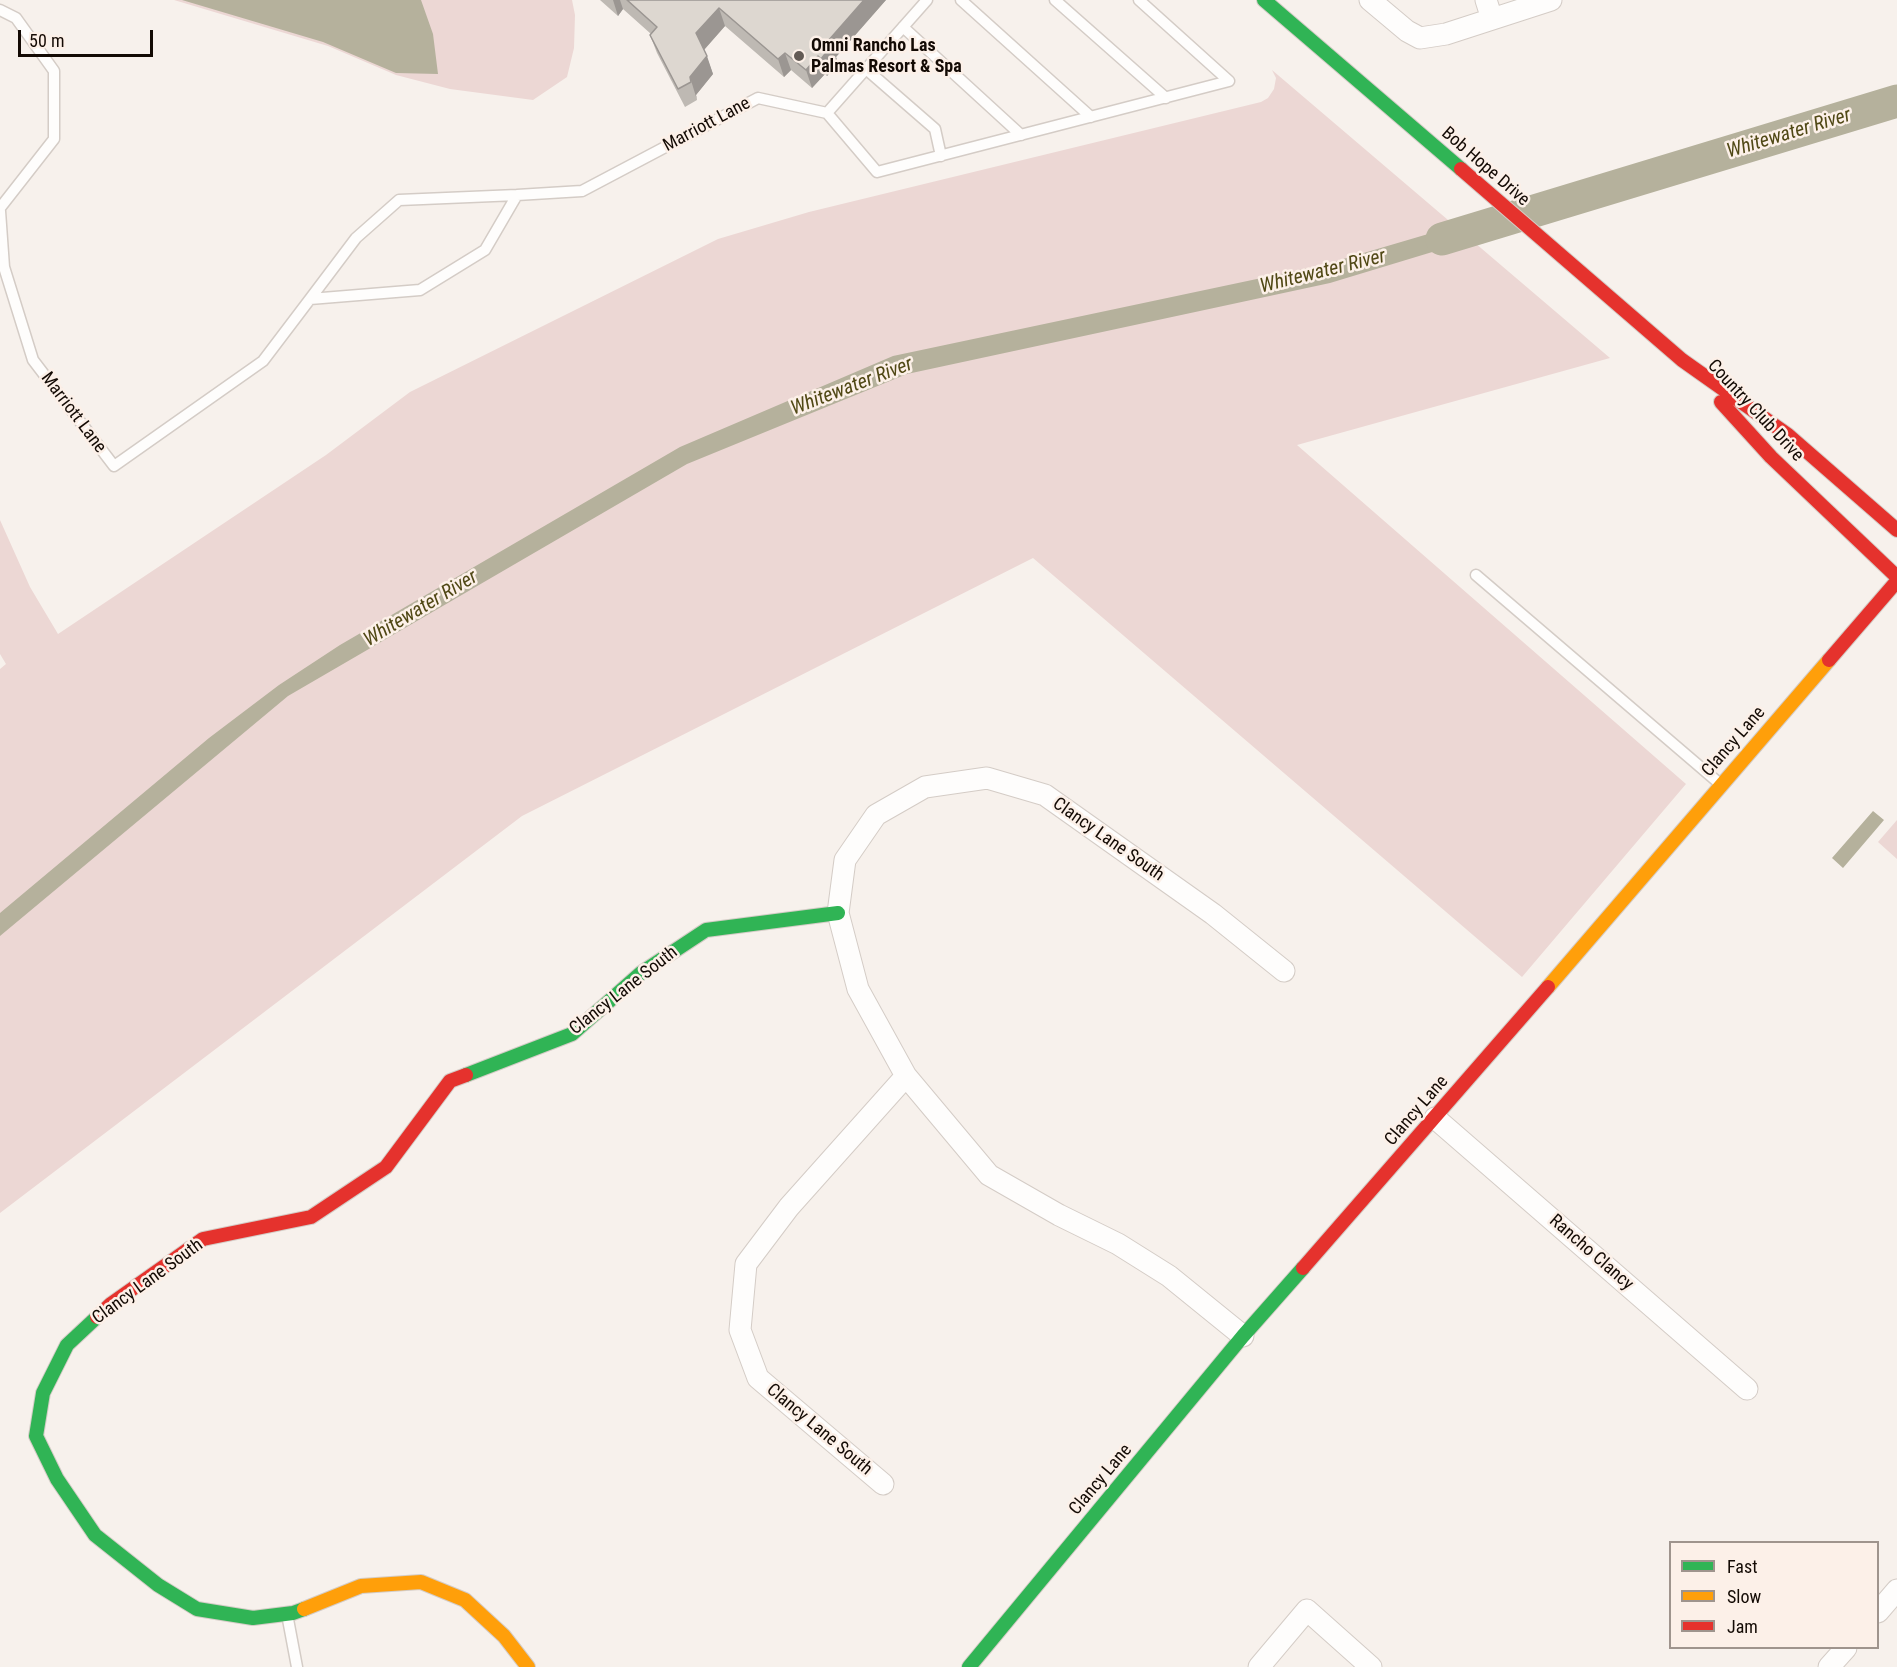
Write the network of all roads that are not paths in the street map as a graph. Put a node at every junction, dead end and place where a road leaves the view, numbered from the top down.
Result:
1 (927, 0) edge
2 (961, 0) edge
3 (1055, 0) edge
4 (1139, 0) edge
5 (1264, 0) edge
6 (1370, 0) edge
7 (1551, 0) edge
8 (0, 10) edge
9 (1489, 10) edge
10 (903, 27) junction
11 (866, 69) junction
12 (1166, 98) junction
13 (826, 113) junction
14 (1091, 117) junction
15 (1021, 135) junction
16 (941, 156) junction
17 (517, 195) junction
18 (0, 210) edge
19 (310, 299) junction
20 (1682, 360) junction
21 (1897, 530) edge
22 (1476, 575) dead end
23 (1897, 579) edge
24 (1721, 785) junction
25 (838, 913) junction
26 (1284, 971) dead end
27 (906, 1076) junction
28 (1435, 1118) junction
29 (1244, 1336) junction
30 (1747, 1389) dead end
31 (883, 1484) dead end
32 (1897, 1590) edge
33 (1879, 1611) edge
34 (287, 1614) junction
35 (1844, 1649) edge
36 (297, 1667) edge
37 (528, 1667) edge
38 (969, 1667) edge
39 (1259, 1667) edge
40 (1371, 1667) edge
41 (1829, 1667) edge

1 - 10 lane
2 - 14 lane
3 - 12 lane
4 - 12 lane
5 - 20 street, Bob Hope Drive
6 - 9 street
7 - 9 street
8 - 18 lane, Marriott Lane
10 - 11 lane
10 - 15 lane
11 - 13 lane
11 - 16 lane
12 - 14 lane
13 - 16 lane
13 - 17 lane, Marriott Lane
14 - 15 lane
15 - 16 lane
17 - 19 lane
17 - 19 lane, Marriott Lane
18 - 19 lane, Marriott Lane
20 - 21 street, Country Club Drive
20 - 23 street, Country Club Drive
22 - 24 lane
23 - 24 street, Clancy Lane
24 - 28 street, Clancy Lane
25 - 26 street, Clancy Lane South
25 - 27 street, Clancy Lane South
25 - 34 street, Clancy Lane South
27 - 29 street, Clancy Lane South
27 - 31 street, Clancy Lane South
28 - 29 street, Clancy Lane
28 - 30 street, Rancho Clancy
29 - 38 street, Clancy Lane
32 - 33 street
34 - 36 lane
34 - 37 street, Clancy Lane South
35 - 41 street
39 - 40 street

